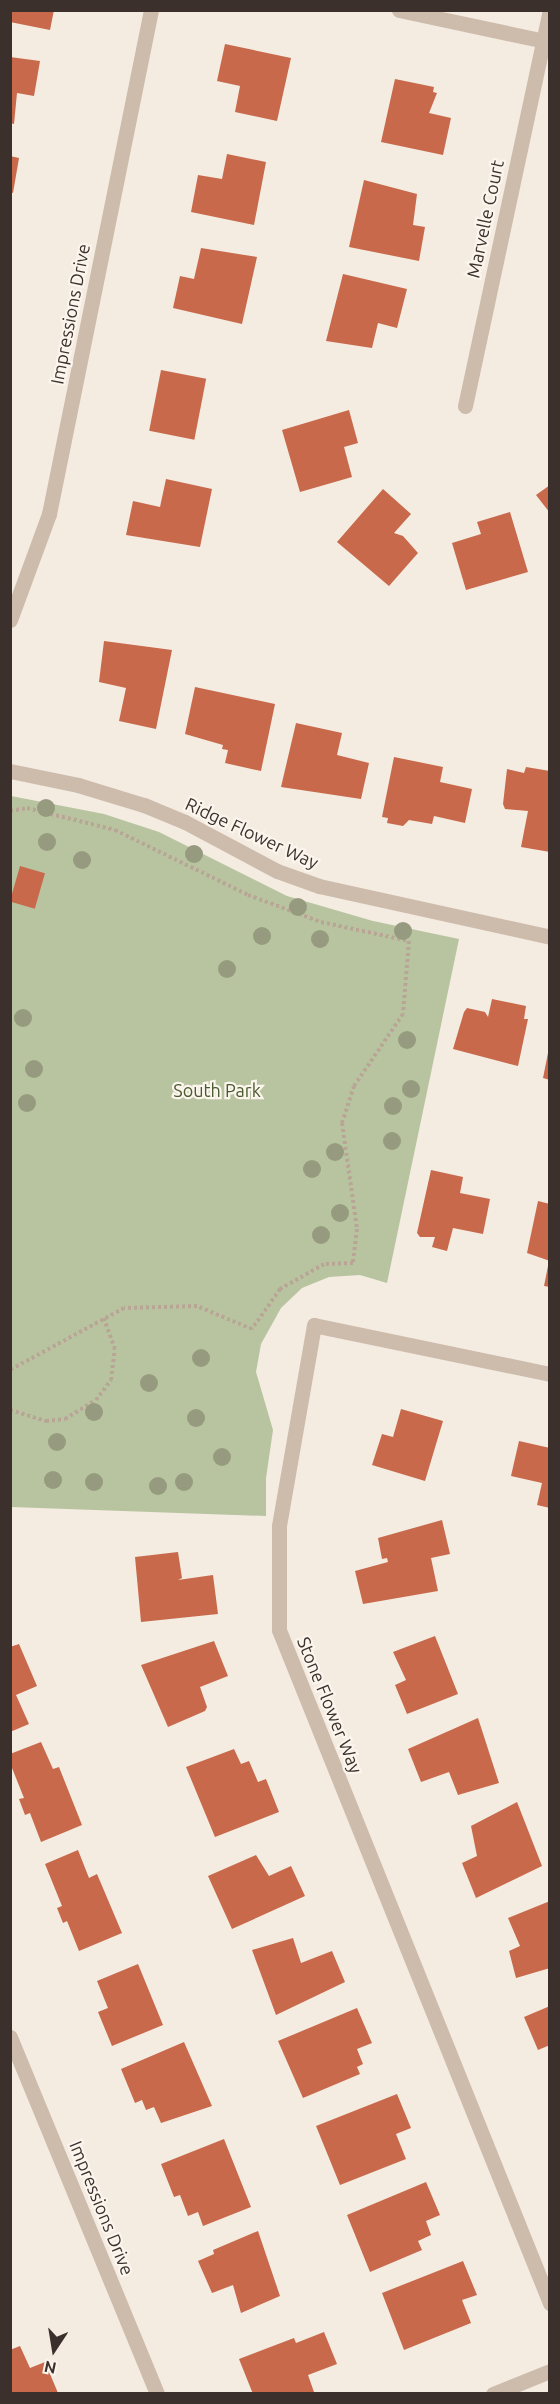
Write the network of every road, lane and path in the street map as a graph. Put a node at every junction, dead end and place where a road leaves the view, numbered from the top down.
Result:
1 (151, 10) edge
2 (399, 10) edge
3 (549, 11) edge
4 (546, 41) edge
5 (465, 406) dead end
6 (10, 620) edge
7 (10, 771) edge
8 (10, 811) edge
9 (549, 937) edge
10 (104, 1318) junction
11 (10, 1370) edge
12 (549, 1374) edge
13 (10, 1410) edge
14 (10, 2037) edge
15 (549, 2303) edge
16 (549, 2371) edge
17 (157, 2394) edge
18 (493, 2394) edge

1 - 6 street, Impressions Drive
2 - 4 street
3 - 4 street, Marvelle Court
4 - 5 street, Marvelle Court
7 - 9 street, Ridge Flower Way
8 - 10 path
10 - 11 path
10 - 13 path
12 - 15 street, Stone Flower Way
14 - 17 street, Impressions Drive
16 - 18 street

